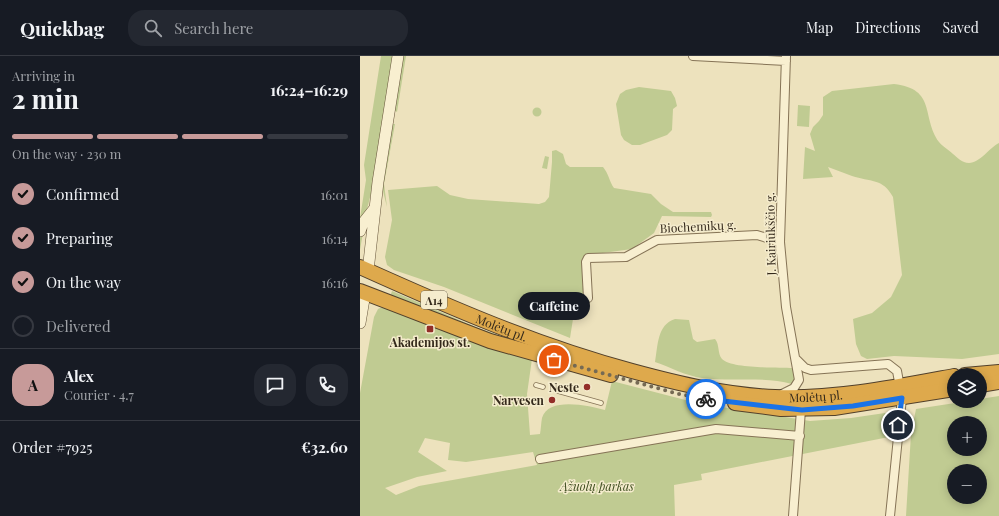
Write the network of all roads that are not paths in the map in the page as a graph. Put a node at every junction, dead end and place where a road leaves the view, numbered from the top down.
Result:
1 (398, 56) edge
2 (693, 56) edge
3 (786, 59) edge
4 (375, 207) junction
5 (360, 231) edge
6 (780, 242) junction
7 (364, 269) edge
8 (363, 292) edge
9 (588, 298) dead end
10 (360, 323) edge
11 (797, 360) junction
12 (999, 372) edge
13 (987, 373) edge
14 (947, 378) edge
15 (999, 382) edge
16 (987, 384) edge
17 (536, 385) dead end
18 (543, 387) dead end
19 (947, 389) edge
20 (558, 391) dead end
21 (901, 392) junction
22 (775, 397) junction
23 (601, 403) dead end
24 (802, 410) junction
25 (800, 436) junction
26 (540, 459) dead end
27 (793, 516) edge
28 (890, 516) edge

1 - 4 street
2 - 3 street
3 - 6 street, J. Kairiūkščio g.
4 - 5 street
4 - 7 street
6 - 9 street, Biochemikų g.
6 - 11 street, J. Kairiūkščio g.
7 - 8 highway
7 - 22 highway, Molėtų pl. / A14
8 - 10 street
8 - 24 highway, Molėtų pl. / A14
11 - 21 street
11 - 22 street, J. Kairiūkščio g.
12 - 13 highway
14 - 21 highway, Molėtų pl. / A14
15 - 16 highway
17 - 18 lane
19 - 21 highway, Molėtų pl. / A14
20 - 23 lane
21 - 22 highway, Molėtų pl. / A14
21 - 24 highway, Molėtų pl. / A14
21 - 28 street
24 - 25 street
25 - 26 street
25 - 27 street

